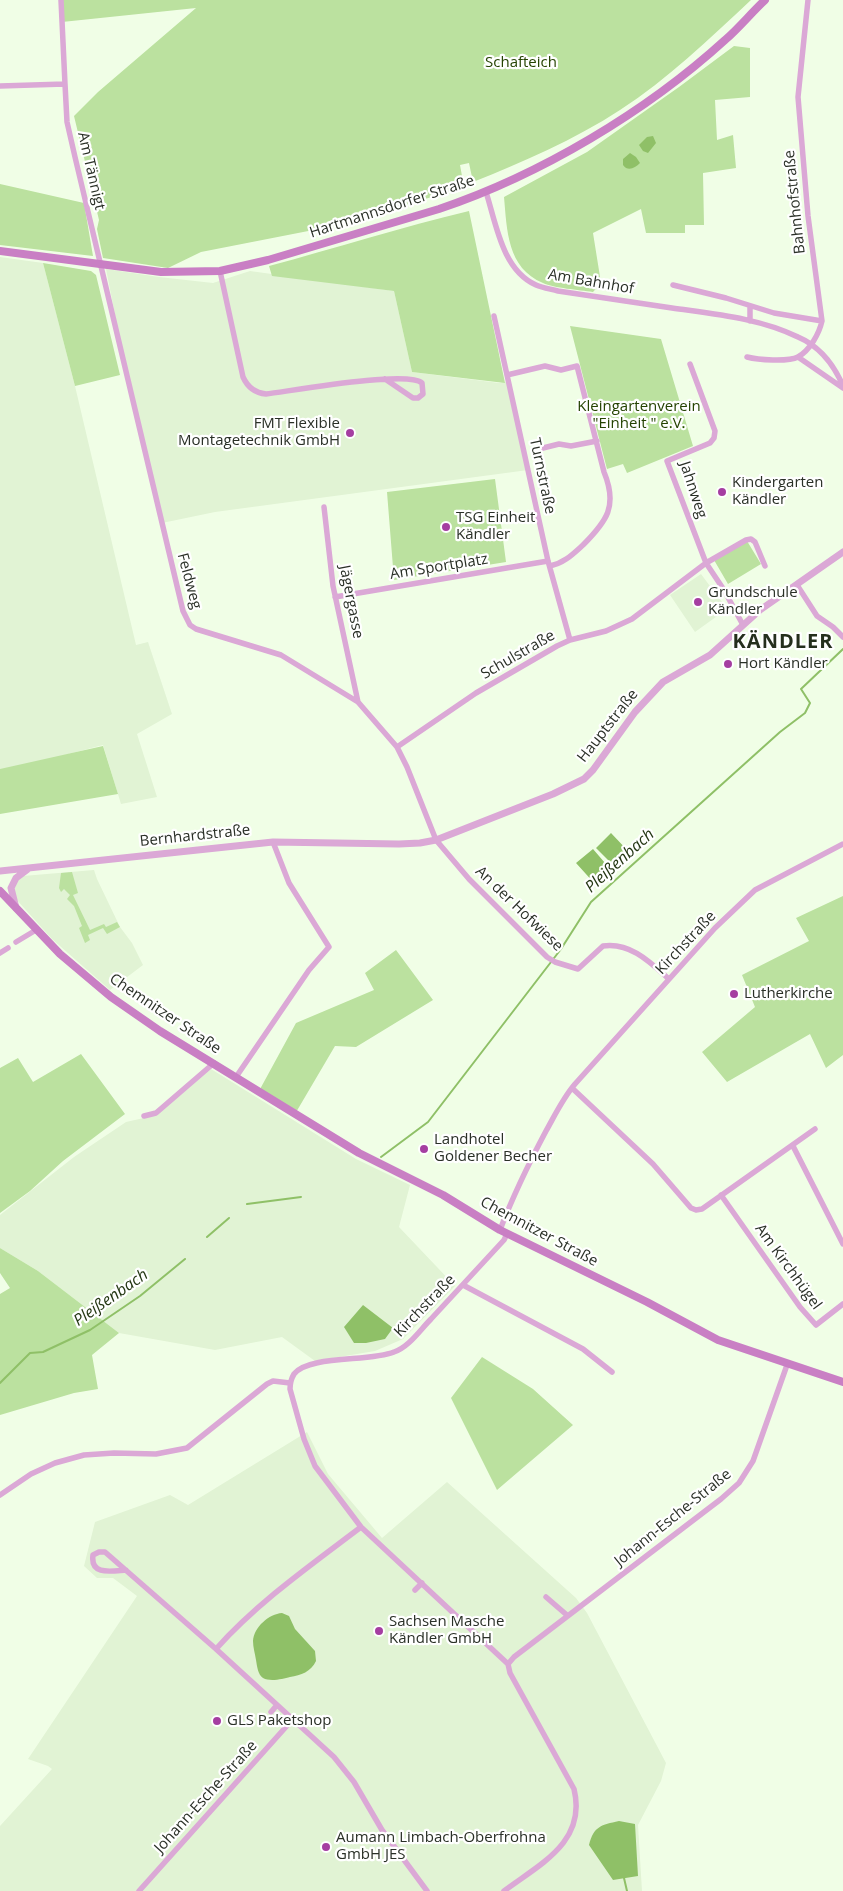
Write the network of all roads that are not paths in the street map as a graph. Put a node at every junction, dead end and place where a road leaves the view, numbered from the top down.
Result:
1 (61, 0) edge
2 (765, 0) edge
3 (808, 0) edge
4 (65, 84) junction
5 (0, 86) edge
6 (486, 192) junction
7 (0, 251) edge
8 (100, 264) junction
9 (220, 271) junction
10 (674, 286) dead end
11 (750, 306) junction
12 (494, 316) dead end
13 (750, 321) junction
14 (822, 321) junction
15 (811, 344) junction
16 (747, 357) dead end
17 (798, 357) junction
18 (690, 364) dead end
19 (507, 375) junction
20 (385, 379) junction
21 (843, 387) edge
22 (597, 440) junction
23 (535, 450) dead end
24 (324, 507) dead end
25 (843, 552) edge
26 (706, 563) junction
27 (549, 564) junction
28 (765, 566) dead end
29 (797, 584) junction
30 (335, 596) junction
31 (743, 625) junction
32 (843, 637) edge
33 (570, 640) junction
34 (358, 702) junction
35 (397, 747) junction
36 (436, 840) junction
37 (273, 842) junction
38 (843, 844) edge
39 (28, 868) junction
40 (0, 872) edge
41 (0, 891) edge
42 (16, 908) junction
43 (36, 930) junction
44 (16, 942) dead end
45 (8, 948) dead end
46 (0, 953) edge
47 (670, 979) junction
48 (214, 1063) junction
49 (236, 1077) junction
50 (572, 1088) junction
51 (144, 1116) dead end
52 (815, 1129) dead end
53 (793, 1146) junction
54 (721, 1195) junction
55 (503, 1232) junction
56 (843, 1244) edge
57 (463, 1285) junction
58 (843, 1304) edge
59 (787, 1364) junction
60 (612, 1372) dead end
61 (843, 1382) edge
62 (290, 1383) junction
63 (0, 1495) edge
64 (361, 1527) junction
65 (126, 1570) junction
66 (422, 1583) junction
67 (415, 1590) dead end
68 (546, 1596) dead end
69 (568, 1616) junction
70 (216, 1649) junction
71 (508, 1664) junction
72 (277, 1705) junction
73 (271, 1712) dead end
74 (293, 1719) junction
75 (139, 1891) edge
76 (427, 1891) edge
77 (504, 1891) edge

1 - 4 street, Am Tännigt
2 - 6 main road, Hartmannsdorfer Straße
3 - 14 street, Bahnhofstraße
4 - 5 street
4 - 8 street, Am Tännigt
6 - 9 main road, Hartmannsdorfer Straße
6 - 13 street, Am Bahnhof
7 - 8 main road, Hartmannsdorfer Straße
8 - 9 main road, Hartmannsdorfer Straße
8 - 34 street, Feldweg
9 - 20 street
10 - 11 street
11 - 13 street
11 - 14 street
12 - 19 street, Turnstraße
13 - 15 street, Am Bahnhof
14 - 15 street
15 - 17 street
15 - 21 street
16 - 17 street
17 - 21 street
18 - 26 street, Jahnweg
19 - 22 street
19 - 27 street, Turnstraße
20 - 20 street
22 - 23 street
22 - 27 street, Am Sportplatz
24 - 30 street, Jägergasse
25 - 29 street, Hauptstraße
26 - 28 street, Schulstraße
26 - 31 street
26 - 33 street, Schulstraße
27 - 30 street, Am Sportplatz
27 - 33 street, Turnstraße
29 - 31 street, Hauptstraße
29 - 32 street
30 - 34 street, Jägergasse
31 - 36 street, Hauptstraße
33 - 35 street, Schulstraße
34 - 35 street, Feldweg
35 - 36 street, Feldweg
36 - 37 street, Hauptstraße
36 - 47 street, An der Hofwiese
37 - 39 street, Bernhardstraße
37 - 49 street, Bernhardstraße
38 - 47 street, Kirchstraße
39 - 40 street, Bernhardstraße
39 - 42 street
41 - 42 main road, Chemnitzer Straße
42 - 43 main road, Chemnitzer Straße
43 - 44 street
43 - 48 main road, Chemnitzer Straße
45 - 46 street
47 - 50 street, Kirchstraße
48 - 49 main road, Chemnitzer Straße
48 - 51 street
49 - 55 main road, Chemnitzer Straße
50 - 54 street
50 - 55 street, Kirchstraße
52 - 53 street
53 - 54 street
53 - 56 street
54 - 58 street, Am Kirchhügel
55 - 57 street, Kirchstraße
55 - 59 main road, Chemnitzer Straße
57 - 60 street
57 - 62 street, Kirchstraße
59 - 61 main road, Chemnitzer Straße
59 - 69 street, Johann-Esche-Straße
62 - 63 street
62 - 64 street
64 - 66 street
64 - 70 street
65 - 65 street
65 - 70 street
66 - 67 street
66 - 71 street
68 - 69 street
69 - 71 street, Johann-Esche-Straße
70 - 72 street
71 - 77 street
72 - 73 street
72 - 74 street
74 - 75 street, Johann-Esche-Straße
74 - 76 street

